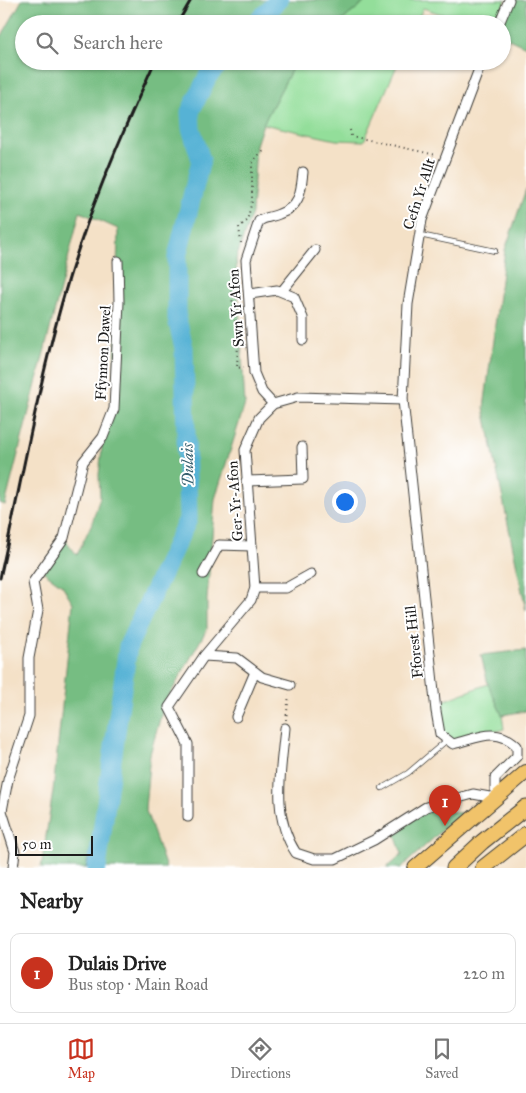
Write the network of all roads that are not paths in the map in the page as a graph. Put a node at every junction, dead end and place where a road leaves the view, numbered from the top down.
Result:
1 (509, 0) edge
2 (503, 15) edge
3 (479, 70) edge
4 (303, 172) dead end
5 (420, 235) junction
6 (315, 250) dead end
7 (495, 251) dead end
8 (118, 261) dead end
9 (282, 291) junction
10 (250, 294) junction
11 (302, 340) dead end
12 (402, 400) junction
13 (273, 404) junction
14 (302, 447) dead end
15 (246, 481) junction
16 (252, 546) junction
17 (203, 574) dead end
18 (311, 574) dead end
19 (256, 588) junction
20 (204, 656) junction
21 (255, 672) junction
22 (290, 685) road end
23 (236, 717) dead end
24 (285, 728) road end
25 (447, 740) junction
26 (526, 772) edge
27 (382, 788) dead end
28 (495, 798) junction
29 (526, 807) edge
30 (188, 817) dead end
31 (526, 834) edge
32 (314, 859) junction
33 (13, 868) edge
34 (311, 868) edge
35 (415, 868) edge
36 (454, 868) edge
37 (483, 868) edge

1 - 2 street
3 - 5 street, Cefn Yr Allt
4 - 10 street, Swn Yr Afon
5 - 7 lane
5 - 12 street, Cefn Yr Allt
6 - 9 street
8 - 33 street, Ffynnon Dawel
9 - 10 street
9 - 11 street
10 - 13 street, Swn Yr Afon
12 - 13 street
12 - 25 street, Fforest Hill
13 - 15 street, Ger-Yr-Afon
14 - 15 street
15 - 16 street, Ger-Yr-Afon
16 - 17 street
16 - 19 street, Ger-Yr-Afon
18 - 19 street
19 - 20 street
20 - 21 street
20 - 30 street
21 - 22 street
21 - 23 street
24 - 32 street
25 - 27 lane
25 - 28 street
26 - 28 main road
28 - 32 street
28 - 35 main road
29 - 36 highway
31 - 37 highway
32 - 34 street

